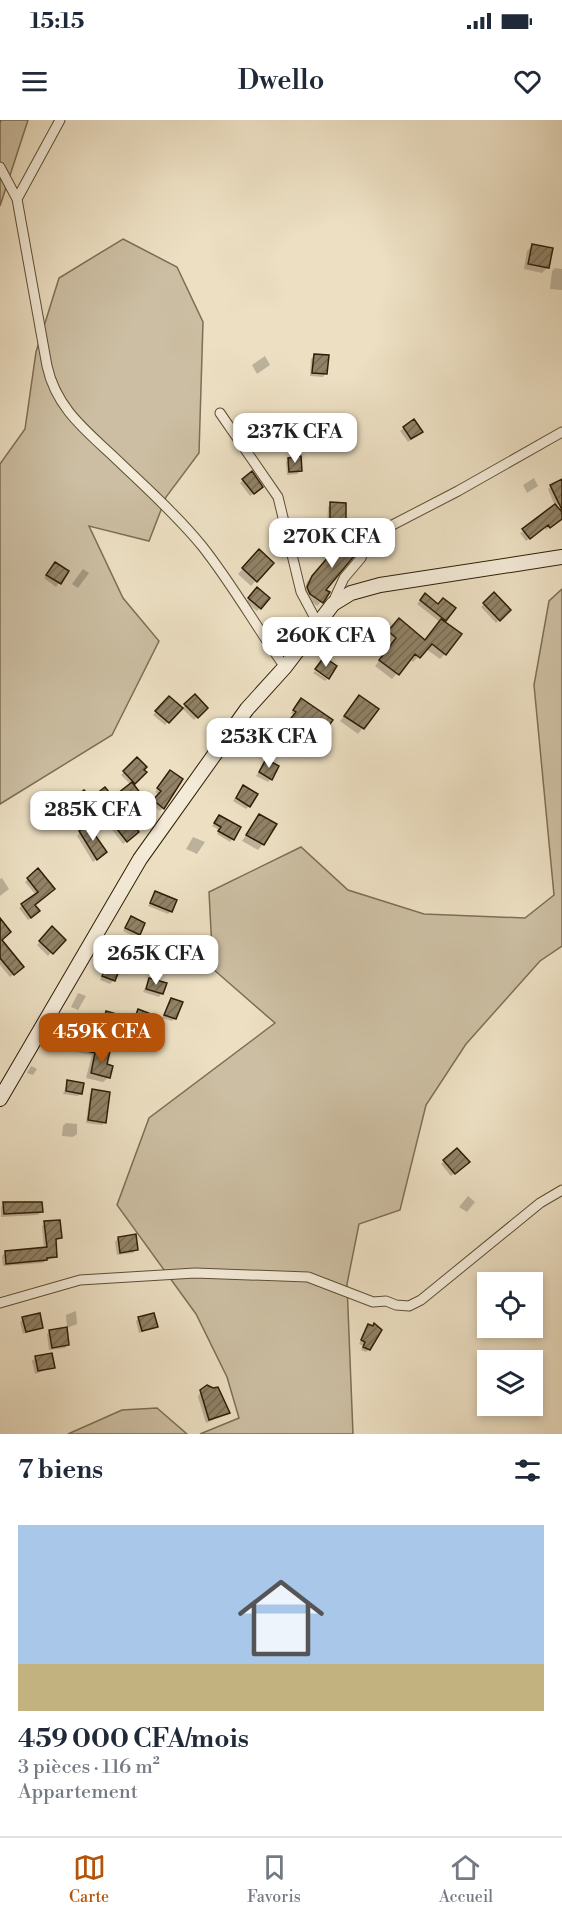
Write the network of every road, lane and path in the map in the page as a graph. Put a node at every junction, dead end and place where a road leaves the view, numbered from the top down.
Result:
1 (60, 120) edge
2 (0, 167) edge
3 (17, 199) junction
4 (219, 414) dead end
5 (562, 432) edge
6 (562, 557) edge
7 (333, 604) junction
8 (317, 622) junction
9 (285, 667) junction
10 (0, 1099) edge
11 (562, 1190) edge
12 (0, 1303) edge

1 - 3 street
2 - 3 street
3 - 9 street
4 - 8 street
5 - 7 street
6 - 7 street
7 - 8 street
8 - 9 street
9 - 10 street
11 - 12 street

